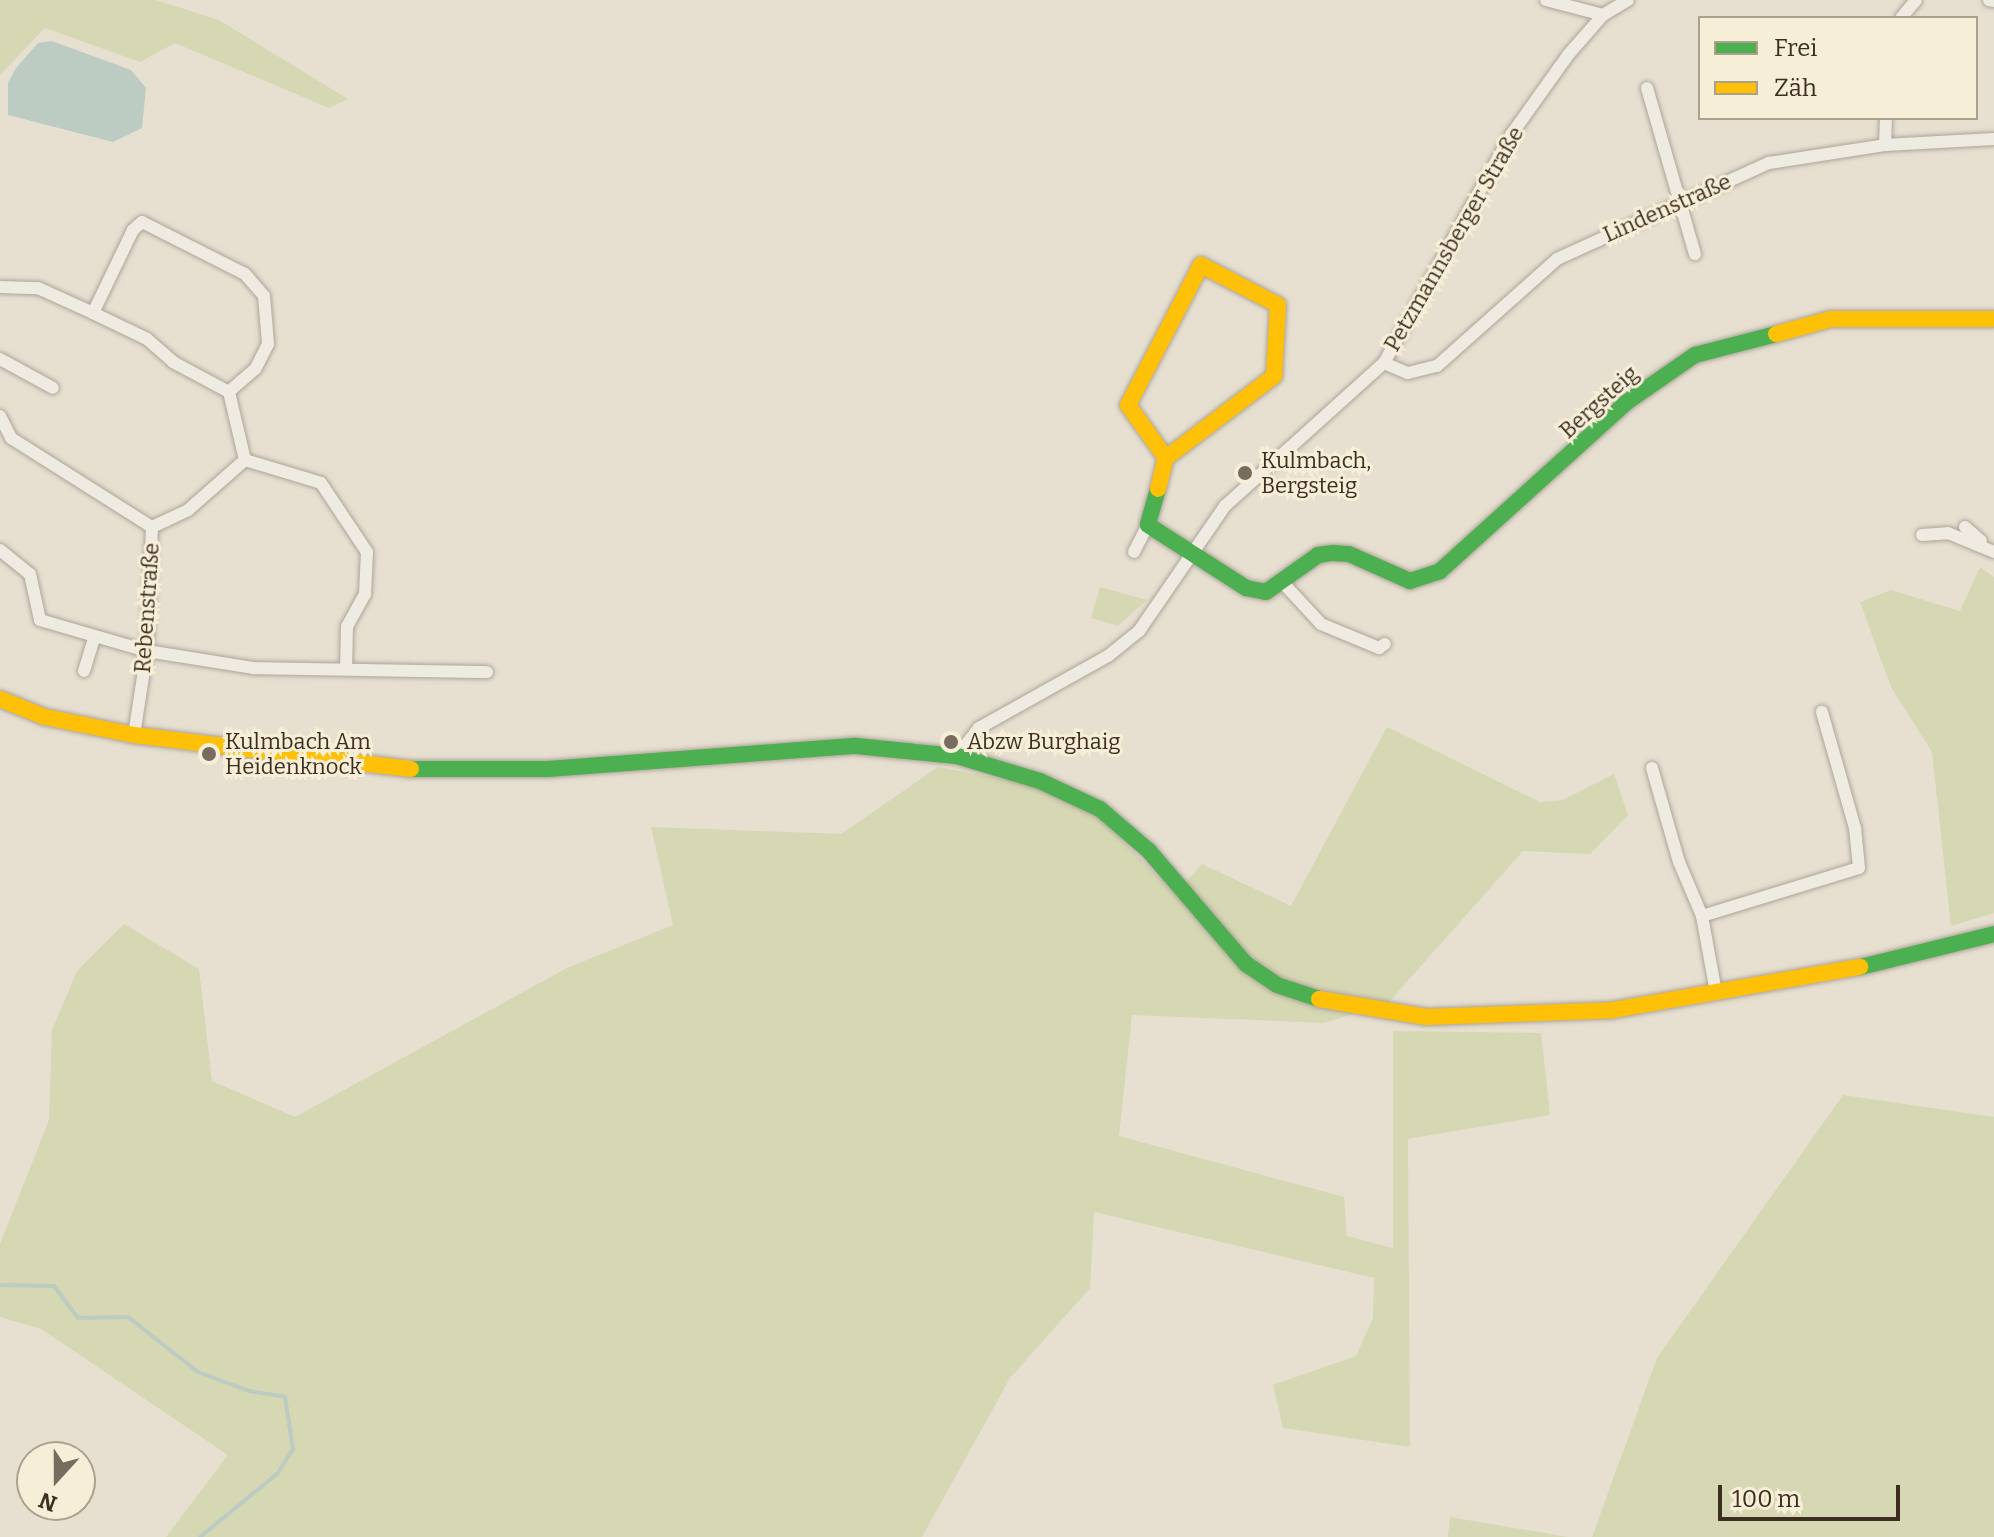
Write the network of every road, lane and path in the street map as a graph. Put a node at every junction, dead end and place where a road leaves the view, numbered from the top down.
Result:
1 (1546, 0) edge
2 (1628, 0) edge
3 (1916, 0) edge
4 (1591, 4) edge
5 (1603, 15) junction
6 (1903, 16) edge
7 (1647, 88) dead end
8 (1886, 120) edge
9 (1994, 139) edge
10 (1885, 145) junction
11 (1680, 200) junction
12 (1695, 254) dead end
13 (0, 287) edge
14 (93, 313) junction
15 (1994, 319) edge
16 (0, 359) edge
17 (1384, 363) junction
18 (53, 388) dead end
19 (229, 392) junction
20 (0, 416) edge
21 (1166, 458) junction
22 (245, 460) junction
23 (1148, 525) junction
24 (152, 527) junction
25 (1965, 527) dead end
26 (1922, 535) dead end
27 (1990, 549) edge
28 (0, 550) edge
29 (1134, 552) dead end
30 (1192, 553) junction
31 (1284, 584) junction
32 (94, 638) junction
33 (1385, 644) dead end
34 (147, 651) junction
35 (346, 669) junction
36 (84, 671) dead end
37 (487, 672) dead end
38 (0, 699) edge
39 (1822, 712) dead end
40 (134, 735) junction
41 (957, 756) junction
42 (1652, 768) dead end
43 (1702, 916) junction
44 (1994, 934) edge
45 (1716, 992) junction

1 - 4 street
2 - 5 street, Petzmannsberger Straße
3 - 6 street
4 - 5 street
5 - 17 street, Petzmannsberger Straße
7 - 11 street
8 - 10 street
9 - 10 street, Lindenstraße
10 - 11 street, Lindenstraße
11 - 12 street
11 - 17 street, Lindenstraße
13 - 14 street
14 - 19 street
14 - 19 street
15 - 31 street, Bergsteig
16 - 18 street
17 - 30 street, Petzmannsberger Straße
19 - 22 street
20 - 24 street, Rebenstraße
21 - 21 street
21 - 23 street
22 - 24 street
22 - 35 street
23 - 29 street
23 - 30 street
24 - 34 street, Rebenstraße
25 - 27 street
26 - 27 street
28 - 32 street
30 - 31 street
30 - 41 street, Petzmannsberger Straße
31 - 33 street
32 - 34 street
32 - 36 street
34 - 35 street
34 - 40 street, Rebenstraße
35 - 37 street
38 - 40 street
39 - 43 street
40 - 41 street
41 - 45 street
42 - 43 street
43 - 45 street
44 - 45 street

